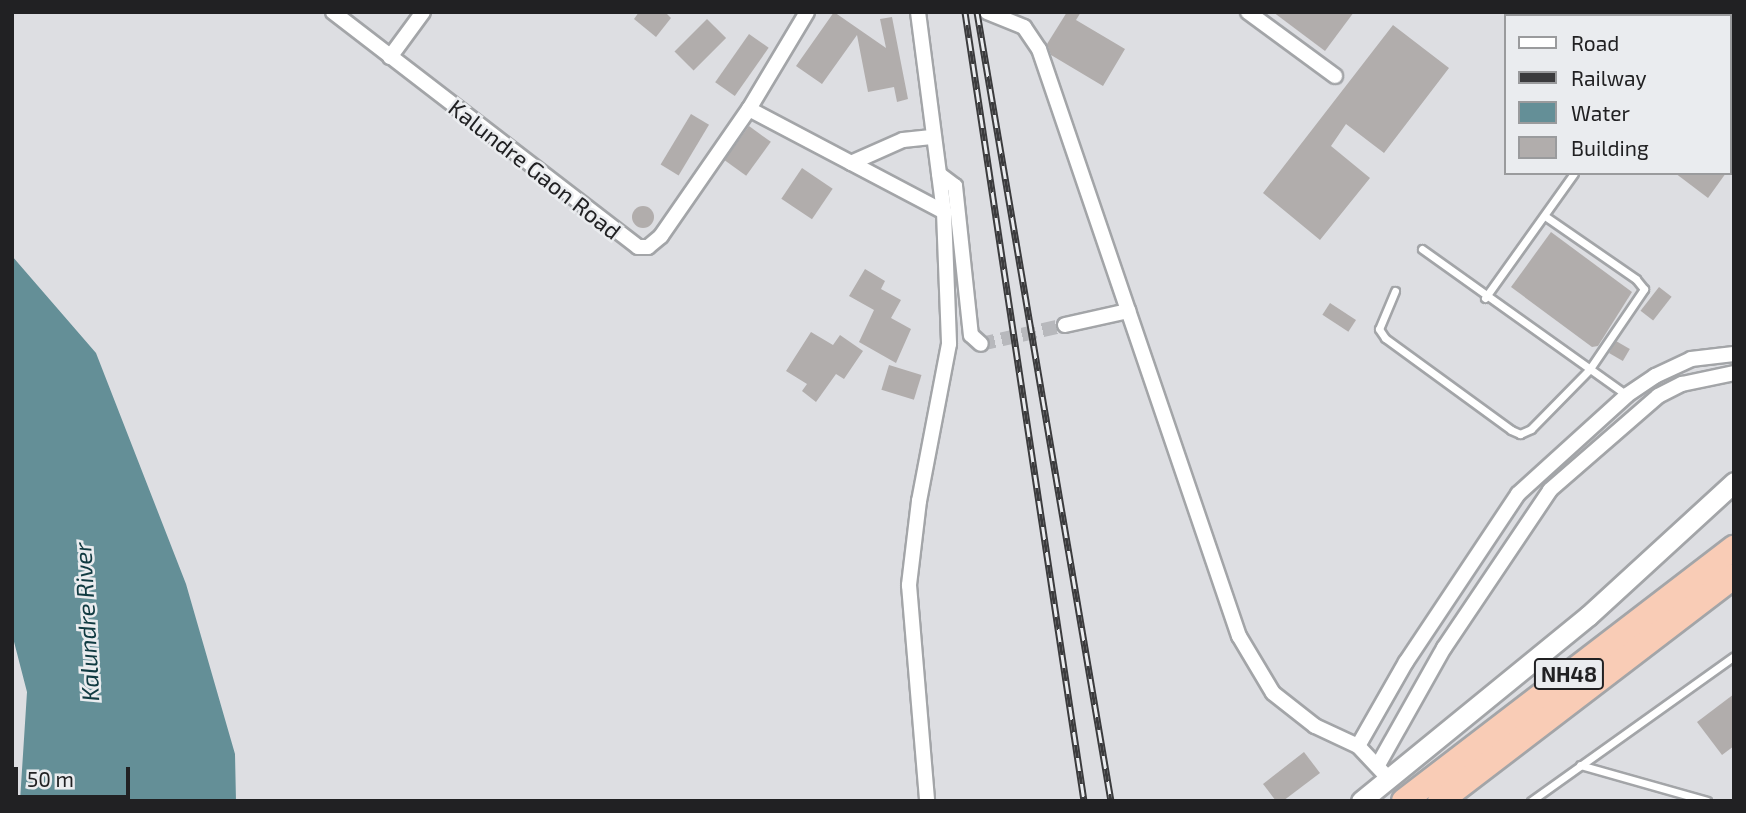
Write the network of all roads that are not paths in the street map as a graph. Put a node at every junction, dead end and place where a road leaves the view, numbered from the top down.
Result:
1 (333, 12) edge
2 (423, 12) edge
3 (807, 12) edge
4 (918, 12) edge
5 (988, 12) edge
6 (1248, 12) edge
7 (390, 57) junction
8 (1335, 76) dead end
9 (749, 109) junction
10 (934, 137) junction
11 (851, 163) junction
12 (939, 174) junction
13 (1573, 175) edge
14 (944, 212) junction
15 (1545, 216) junction
16 (1422, 249) dead end
17 (1395, 291) dead end
18 (1485, 298) junction
19 (1128, 311) junction
20 (1065, 325) tunnel mouth
21 (981, 344) dead end
22 (1734, 354) edge
23 (1589, 370) junction
24 (1734, 373) edge
25 (1627, 395) junction
26 (1734, 482) edge
27 (1734, 548) edge
28 (1734, 576) edge
29 (1734, 656) edge
30 (1450, 732) junction
31 (1358, 746) junction
32 (1467, 753) junction
33 (1580, 765) junction
34 (1384, 772) junction
35 (1365, 799) edge
36 (926, 801) edge
37 (1404, 801) edge
38 (1440, 801) edge
39 (1531, 801) edge
40 (1707, 801) edge

1 - 7 street, Kalundre Gaon Road
2 - 7 street
3 - 9 street, Kalundre Gaon Road
4 - 10 street
5 - 19 street
6 - 8 street
7 - 9 street, Kalundre Gaon Road
9 - 11 street
10 - 11 street
10 - 12 street
11 - 14 street
12 - 14 street
12 - 21 street
13 - 15 lane
14 - 36 street
15 - 18 lane
15 - 23 lane
16 - 18 lane
17 - 23 lane
18 - 23 lane
19 - 20 street
19 - 31 street
22 - 25 street
23 - 25 lane
24 - 34 street
25 - 31 street
26 - 30 street
27 - 32 highway, NH48
28 - 38 highway, NH48
29 - 33 lane
30 - 32 street
30 - 34 street
31 - 34 street
32 - 37 highway, NH48
33 - 39 lane
33 - 40 lane
34 - 35 street

